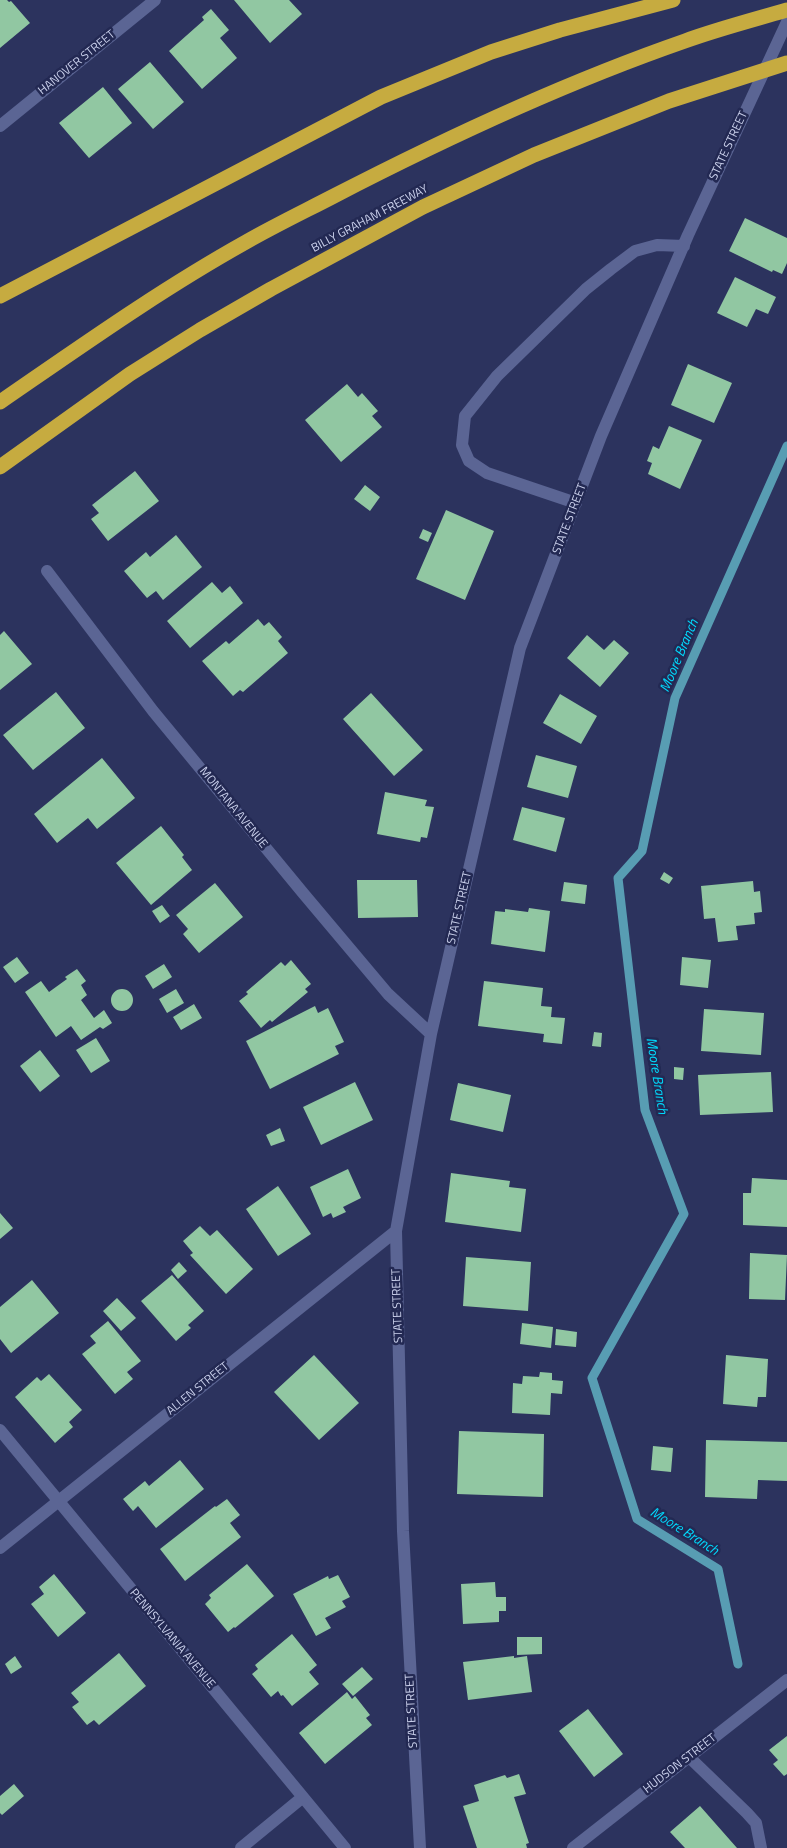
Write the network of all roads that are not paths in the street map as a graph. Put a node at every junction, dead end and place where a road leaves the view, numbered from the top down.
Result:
1 (155, 0) edge
2 (674, 0) edge
3 (787, 10) edge
4 (787, 22) edge
5 (787, 62) edge
6 (0, 126) edge
7 (684, 246) junction
8 (0, 296) edge
9 (0, 402) edge
10 (0, 467) edge
11 (576, 503) junction
12 (47, 572) dead end
13 (431, 1034) junction
14 (396, 1231) junction
15 (0, 1430) edge
16 (58, 1501) junction
17 (0, 1548) edge
18 (787, 1680) edge
19 (689, 1758) junction
20 (303, 1797) junction
21 (241, 1848) edge
22 (345, 1848) edge
23 (420, 1848) edge
24 (573, 1848) edge
25 (761, 1848) edge

1 - 6 street, HANOVER STREET
2 - 8 highway
3 - 9 highway
4 - 7 street, STATE STREET
5 - 10 highway, BILLY GRAHAM FREEWAY
7 - 11 street, STATE STREET
7 - 11 street
11 - 13 street, STATE STREET
12 - 13 street, MONTANA AVENUE
13 - 14 street, STATE STREET
14 - 16 street, ALLEN STREET
14 - 23 street, STATE STREET
15 - 16 street, PENNSYLVANIA AVENUE
16 - 17 street, ALLEN STREET
16 - 20 street, PENNSYLVANIA AVENUE
18 - 19 street, HUDSON STREET
19 - 24 street, HUDSON STREET
19 - 25 street
20 - 21 street
20 - 22 street, PENNSYLVANIA AVENUE

